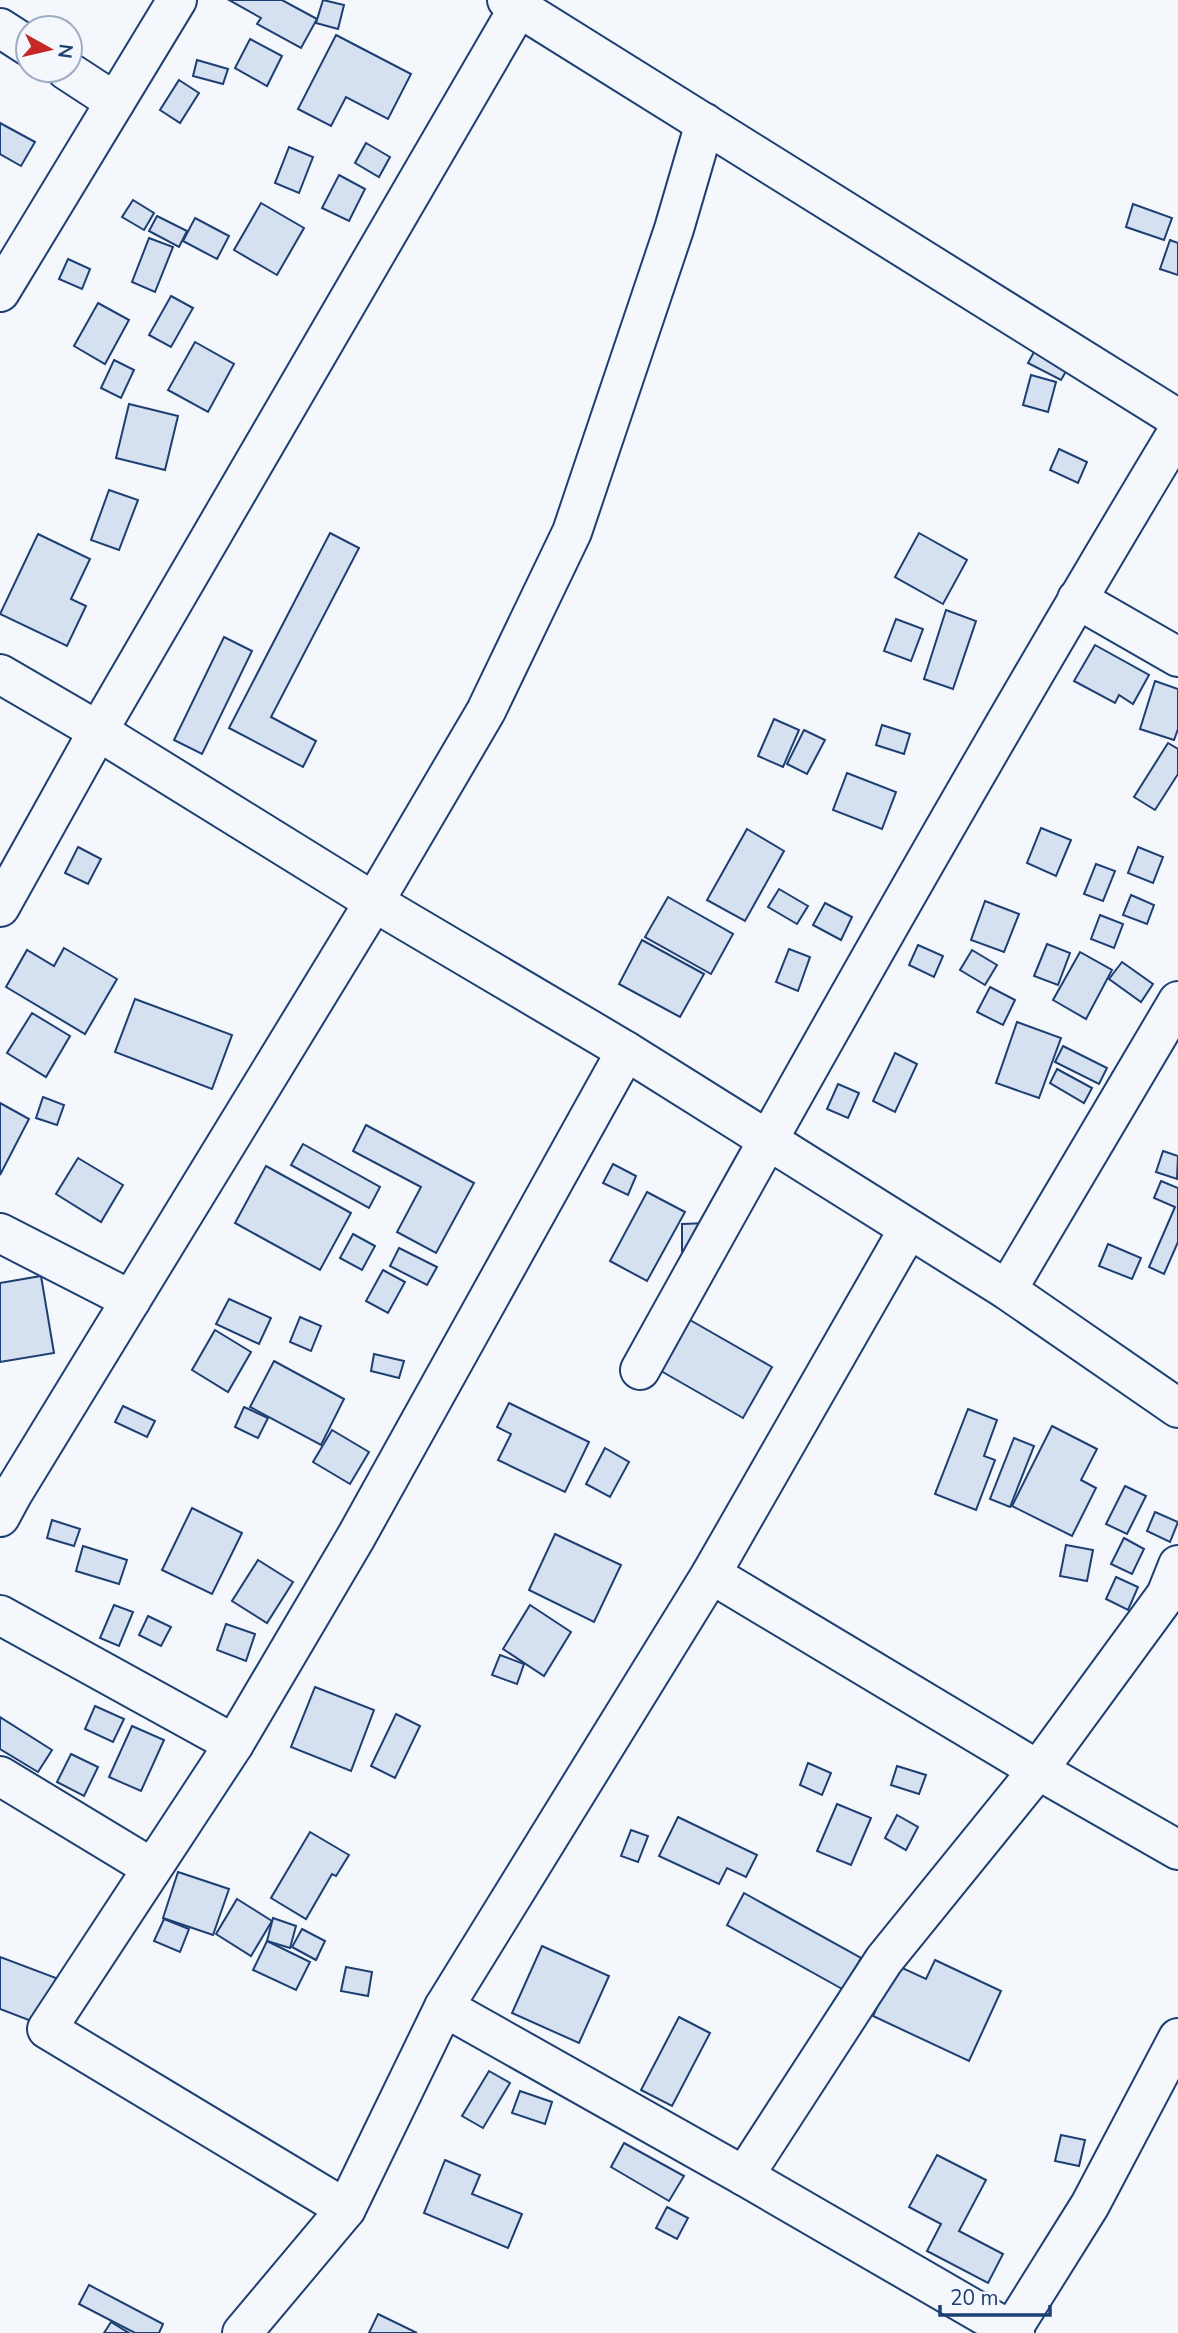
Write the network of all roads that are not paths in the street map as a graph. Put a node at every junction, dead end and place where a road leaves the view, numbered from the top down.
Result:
1 (177, 0) edge
2 (516, 2) edge
3 (84, 82) edge
4 (115, 102) junction
5 (705, 122) junction
6 (0, 292) edge
7 (1178, 419) edge
8 (1178, 431) edge
9 (1077, 599) junction
10 (1178, 657) edge
11 (0, 674) edge
12 (99, 731) junction
13 (374, 902) junction
14 (0, 907) edge
15 (1178, 1000) edge
16 (626, 1051) junction
17 (766, 1141) junction
18 (908, 1230) junction
19 (0, 1233) edge
20 (1007, 1290) junction
21 (131, 1300) junction
22 (640, 1370) dead end
23 (1178, 1408) edge
24 (4, 1498) edge
25 (1178, 1565) edge
26 (711, 1574) junction
27 (0, 1615) edge
28 (234, 1744) junction
29 (1038, 1770) junction
30 (0, 1776) edge
31 (1178, 1850) edge
32 (152, 1868) junction
33 (444, 2007) junction
34 (1178, 2038) edge
35 (744, 2176) junction
36 (346, 2209) junction
37 (1012, 2332) edge
38 (242, 2333) edge

1 - 4 street
2 - 5 street
2 - 12 street
3 - 4 street
4 - 6 street
5 - 7 street
5 - 13 street
8 - 9 street
9 - 10 street
9 - 17 street
11 - 12 street
12 - 13 street
12 - 14 street
13 - 16 street
13 - 21 street
15 - 20 street
16 - 17 street
16 - 28 street
17 - 18 street
17 - 22 street
18 - 20 street
18 - 26 street
19 - 21 street
20 - 23 street
21 - 24 street
25 - 29 street
26 - 29 street
26 - 33 street
27 - 28 street
28 - 32 street
29 - 31 street
29 - 35 street
30 - 32 street
32 - 36 street
33 - 35 street
33 - 36 street
34 - 37 street
35 - 37 street
36 - 38 street

